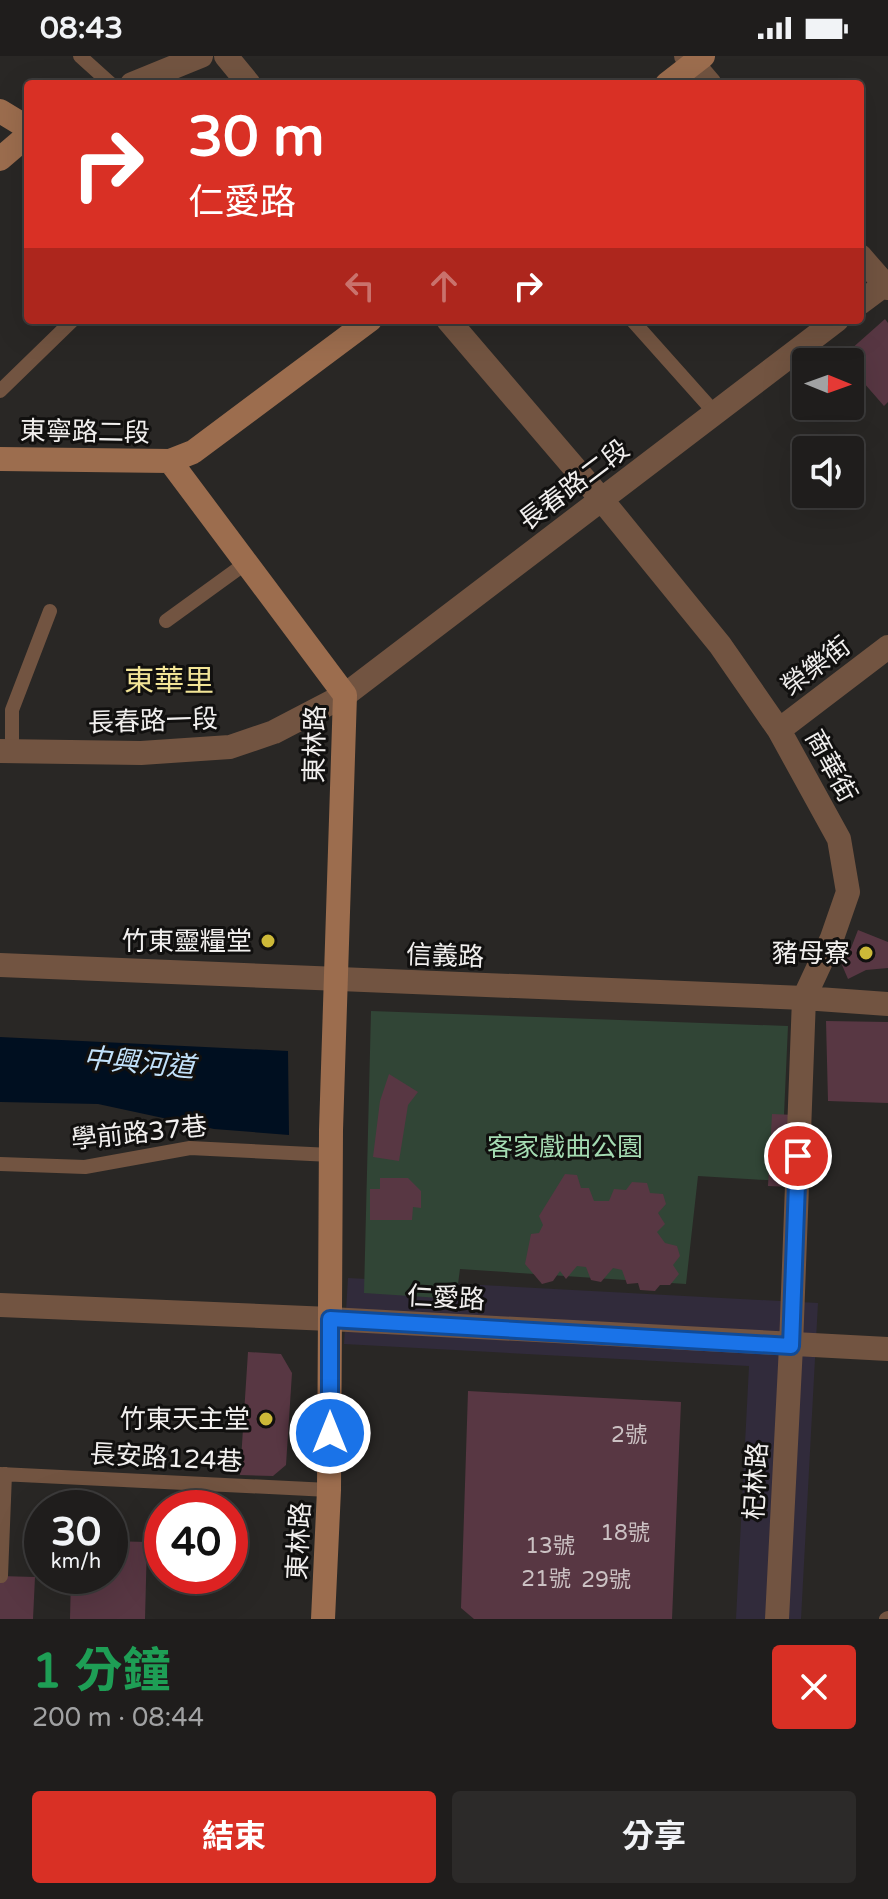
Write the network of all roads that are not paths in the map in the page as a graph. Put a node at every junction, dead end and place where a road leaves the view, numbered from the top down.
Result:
1 (80, 56) edge
2 (201, 56) edge
3 (226, 56) edge
4 (694, 59) edge
5 (107, 80) edge
6 (142, 80) edge
7 (246, 80) edge
8 (671, 80) edge
9 (707, 80) edge
10 (0, 111) edge
11 (24, 126) edge
12 (24, 138) edge
13 (0, 159) edge
14 (864, 260) edge
15 (887, 285) edge
16 (864, 300) edge
17 (69, 324) edge
18 (365, 324) edge
19 (451, 324) edge
20 (636, 324) edge
21 (832, 324) edge
22 (0, 391) edge
23 (715, 413) junction
24 (0, 459) edge
25 (170, 461) junction
26 (602, 500) junction
27 (246, 563) junction
28 (50, 611) dead end
29 (166, 621) dead end
30 (888, 647) edge
31 (345, 695) junction
32 (779, 730) junction
33 (6, 752) edge
34 (0, 965) edge
35 (335, 980) junction
36 (804, 998) junction
37 (888, 1004) edge
38 (331, 1142) junction
39 (0, 1164) edge
40 (0, 1305) edge
41 (330, 1319) junction
42 (791, 1346) junction
43 (888, 1349) edge
44 (3, 1474) edge
45 (329, 1490) junction
46 (1, 1576) edge
47 (323, 1619) edge
48 (777, 1619) edge

1 - 5 lane
2 - 6 street
3 - 7 street
4 - 8 street
4 - 9 street
10 - 11 street
12 - 13 street
14 - 15 street
15 - 16 street
17 - 22 lane
18 - 25 street
19 - 26 street, 商華街
20 - 23 lane
21 - 23 street, 長春路二段
23 - 26 street, 長春路二段
24 - 25 street, 東寧路二段
25 - 27 street, 東林路
26 - 31 street, 長春路二段
26 - 32 street, 商華街
27 - 29 lane
27 - 31 street, 東林路
28 - 33 lane
30 - 32 street, 榮樂街
31 - 33 street, 長春路一段
31 - 35 street, 東林路
32 - 36 street, 商華街
34 - 35 street, 信義路
35 - 36 street, 信義路
35 - 38 street, 東林路
36 - 37 street, 信義路
36 - 42 street, 商華街
38 - 39 lane, 學前路37巷
38 - 41 street, 東林路
40 - 41 street, 仁愛路
41 - 42 street, 仁愛路
41 - 45 street, 東林路
42 - 43 street, 仁愛路
42 - 48 street, 杞林路
44 - 45 lane, 長安路124巷
44 - 46 lane
45 - 47 street, 東林路

